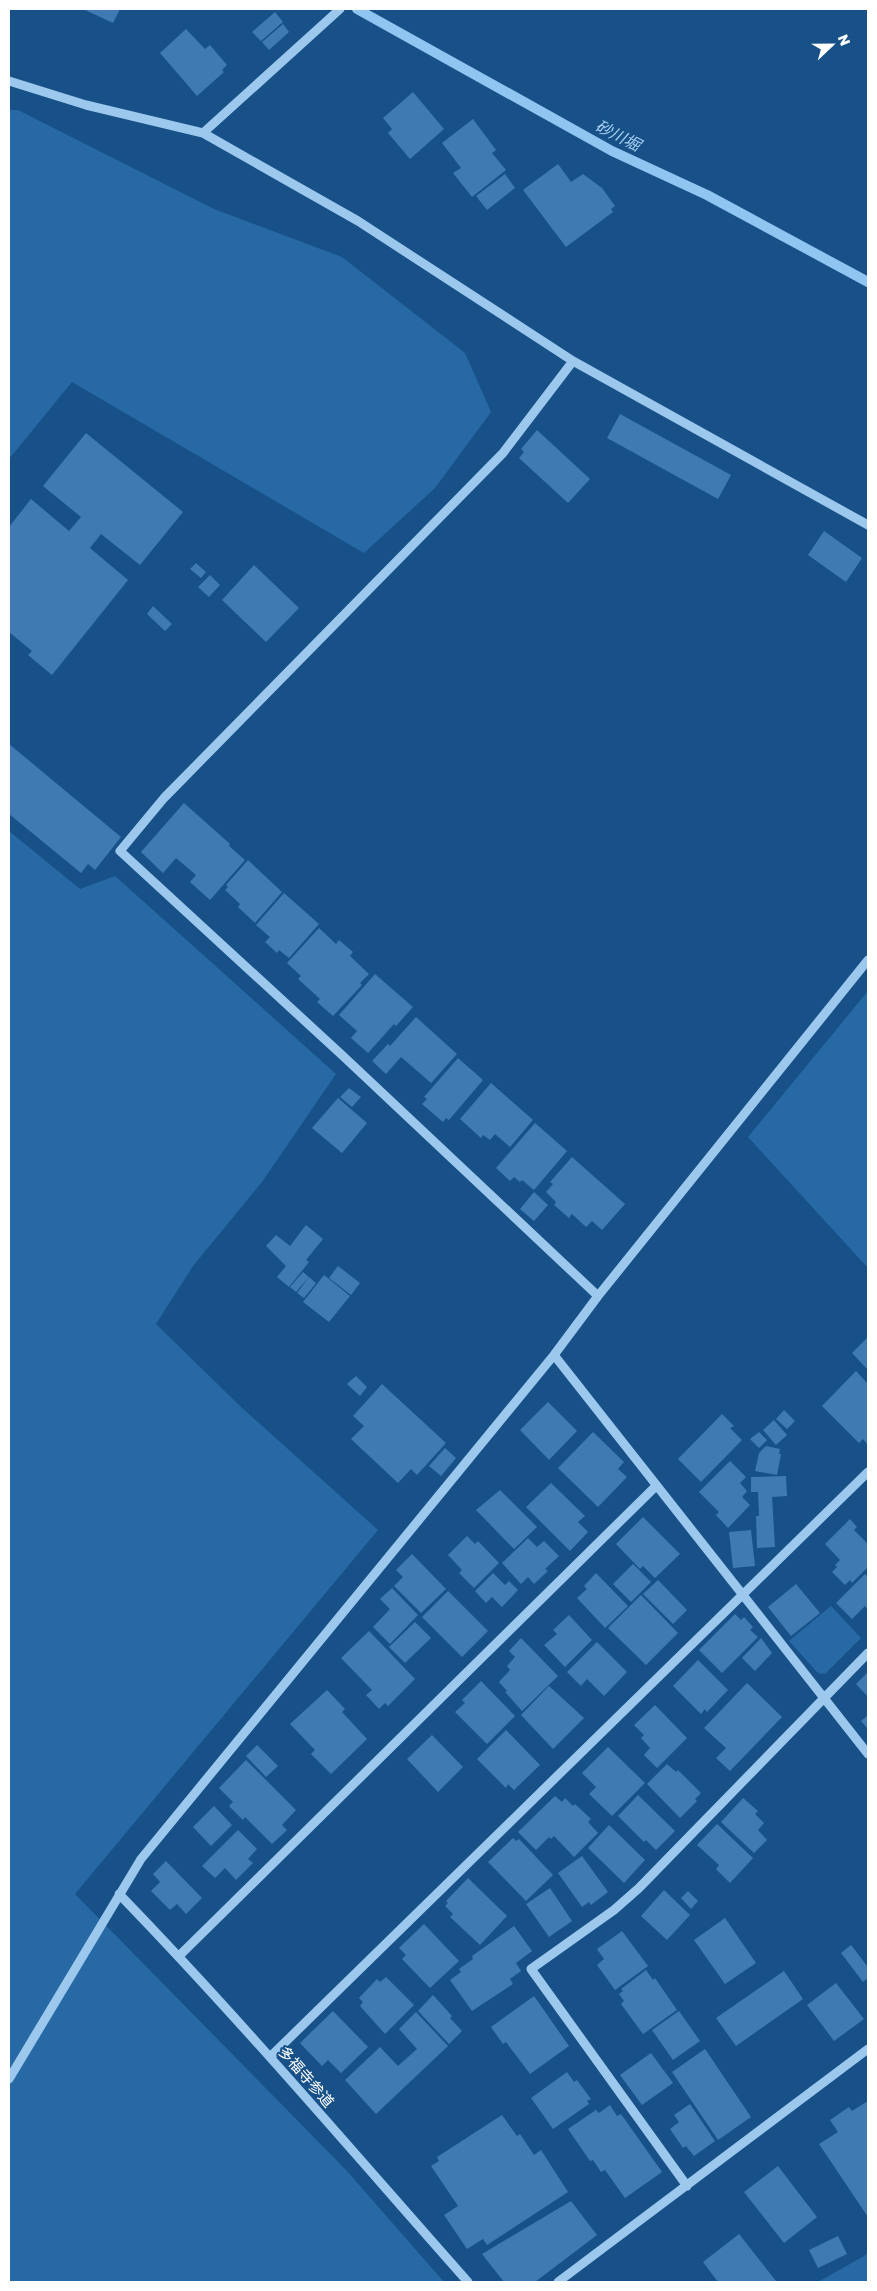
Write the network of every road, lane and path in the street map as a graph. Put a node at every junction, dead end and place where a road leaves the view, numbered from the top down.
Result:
1 (340, 9) edge
2 (9, 81) edge
3 (203, 133) junction
4 (573, 361) junction
5 (868, 525) edge
6 (868, 960) edge
7 (598, 1296) junction
8 (554, 1355) junction
9 (868, 1472) edge
10 (656, 1486) junction
11 (742, 1595) junction
12 (868, 1653) edge
13 (823, 1698) junction
14 (868, 1754) edge
15 (119, 1894) junction
16 (179, 1956) junction
17 (868, 2049) edge
18 (270, 2057) junction
19 (9, 2079) edge
20 (687, 2186) junction
21 (468, 2282) edge
22 (558, 2282) edge

1 - 3 street
2 - 3 street
3 - 4 street
4 - 5 street
4 - 7 street
6 - 7 street
7 - 8 street
8 - 10 street
8 - 15 street
9 - 11 street
10 - 11 street
10 - 16 street
11 - 13 street
11 - 18 street
12 - 13 street
13 - 14 street
13 - 20 street
15 - 16 street, 多福寺参道
15 - 19 street
16 - 18 street, 多福寺参道
17 - 20 street
18 - 21 street, 多福寺参道
20 - 22 street

